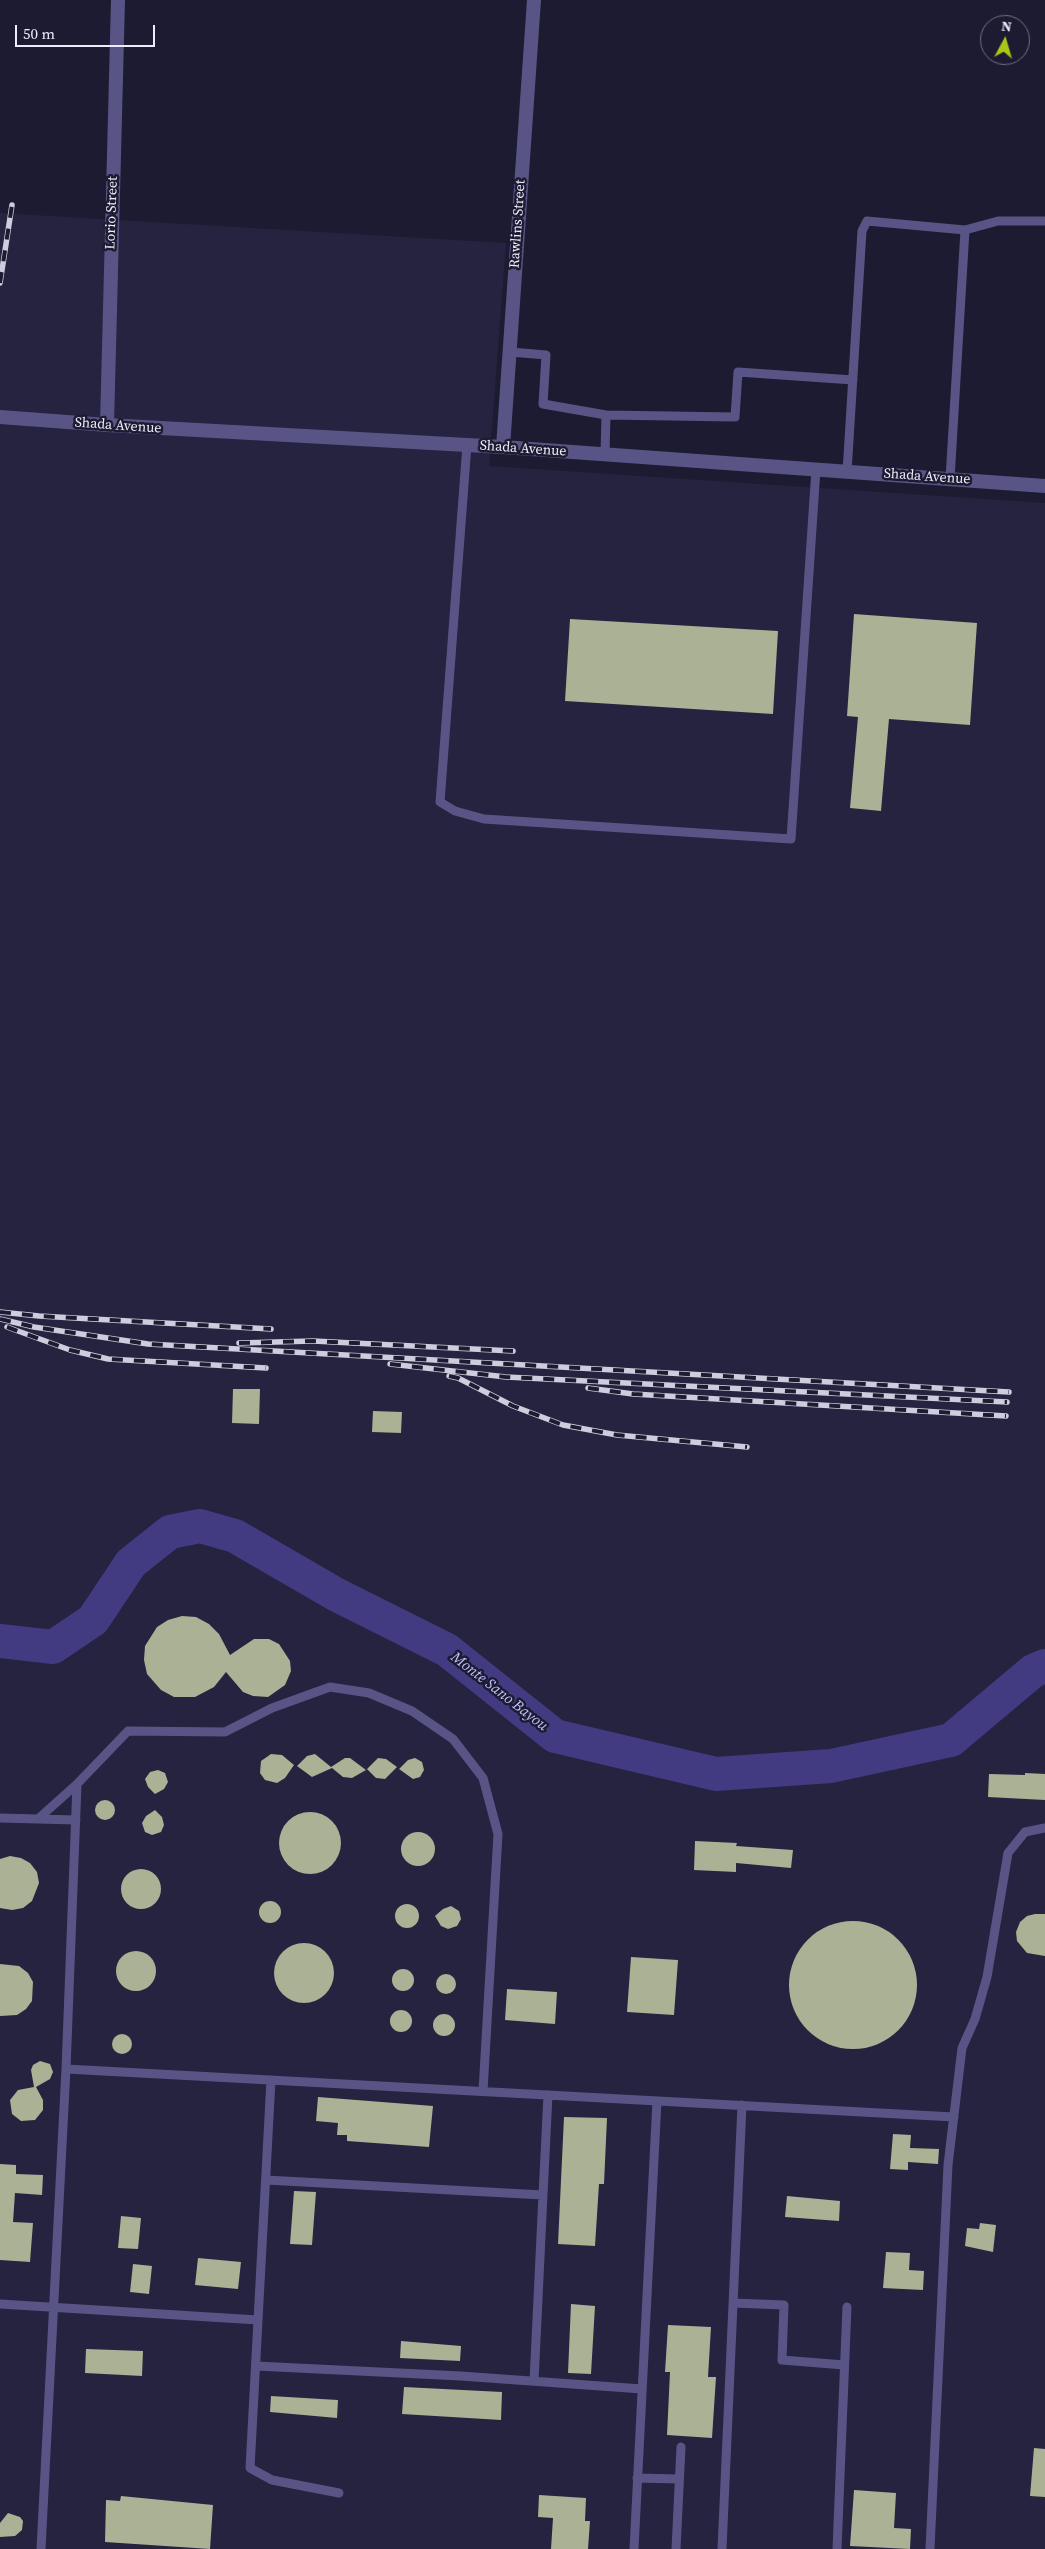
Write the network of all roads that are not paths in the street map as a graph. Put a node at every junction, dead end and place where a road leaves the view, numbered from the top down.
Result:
1 (118, 0) edge
2 (534, 0) edge
3 (1045, 221) edge
4 (965, 230) junction
5 (510, 352) junction
6 (853, 380) junction
7 (606, 415) junction
8 (0, 417) edge
9 (106, 425) junction
10 (467, 445) junction
11 (503, 447) junction
12 (605, 454) junction
13 (816, 469) junction
14 (847, 472) junction
15 (950, 479) junction
16 (1045, 486) edge
17 (77, 1784) junction
18 (0, 1818) edge
19 (38, 1819) junction
20 (76, 1820) junction
21 (1045, 1828) edge
22 (66, 2069) junction
23 (271, 2080) junction
24 (483, 2091) junction
25 (548, 2095) junction
26 (657, 2101) junction
27 (742, 2105) junction
28 (954, 2117) junction
29 (266, 2180) junction
30 (544, 2196) junction
31 (0, 2304) edge
32 (733, 2304) junction
33 (847, 2307) dead end
34 (54, 2308) junction
35 (258, 2320) junction
36 (844, 2365) junction
37 (256, 2366) junction
38 (534, 2381) junction
39 (642, 2388) junction
40 (681, 2447) dead end
41 (637, 2478) junction
42 (679, 2479) junction
43 (338, 2493) dead end
44 (41, 2549) edge
45 (634, 2549) edge
46 (676, 2549) edge
47 (722, 2549) edge
48 (837, 2549) edge
49 (930, 2549) edge

1 - 9 street, Lorio Street
2 - 5 street, Rawlins Street
3 - 4 lane
4 - 6 lane
4 - 15 lane
5 - 7 lane
5 - 11 street, Rawlins Street
6 - 7 lane
6 - 14 lane
7 - 12 lane
8 - 9 street, Shada Avenue
9 - 10 street, Shada Avenue
10 - 11 street, Shada Avenue
10 - 13 lane
11 - 12 street, Shada Avenue
12 - 13 street, Shada Avenue
13 - 14 street, Shada Avenue
14 - 15 street, Shada Avenue
15 - 16 street, Shada Avenue
17 - 19 lane
17 - 20 lane
17 - 24 lane
18 - 19 lane
19 - 20 lane
20 - 22 lane
21 - 28 lane
22 - 23 lane
22 - 34 lane
23 - 24 lane
23 - 29 lane
24 - 25 lane
25 - 26 lane
25 - 30 lane
26 - 27 lane
26 - 39 lane
27 - 28 lane
27 - 32 lane
28 - 49 lane
29 - 30 lane
29 - 35 lane
30 - 38 lane
31 - 34 lane
32 - 36 lane
32 - 47 lane
33 - 36 lane
34 - 35 lane
34 - 44 lane
35 - 37 lane
36 - 48 lane
37 - 38 lane
37 - 43 lane
38 - 39 lane
39 - 41 lane
40 - 42 lane
41 - 42 lane
41 - 45 lane
42 - 46 lane

